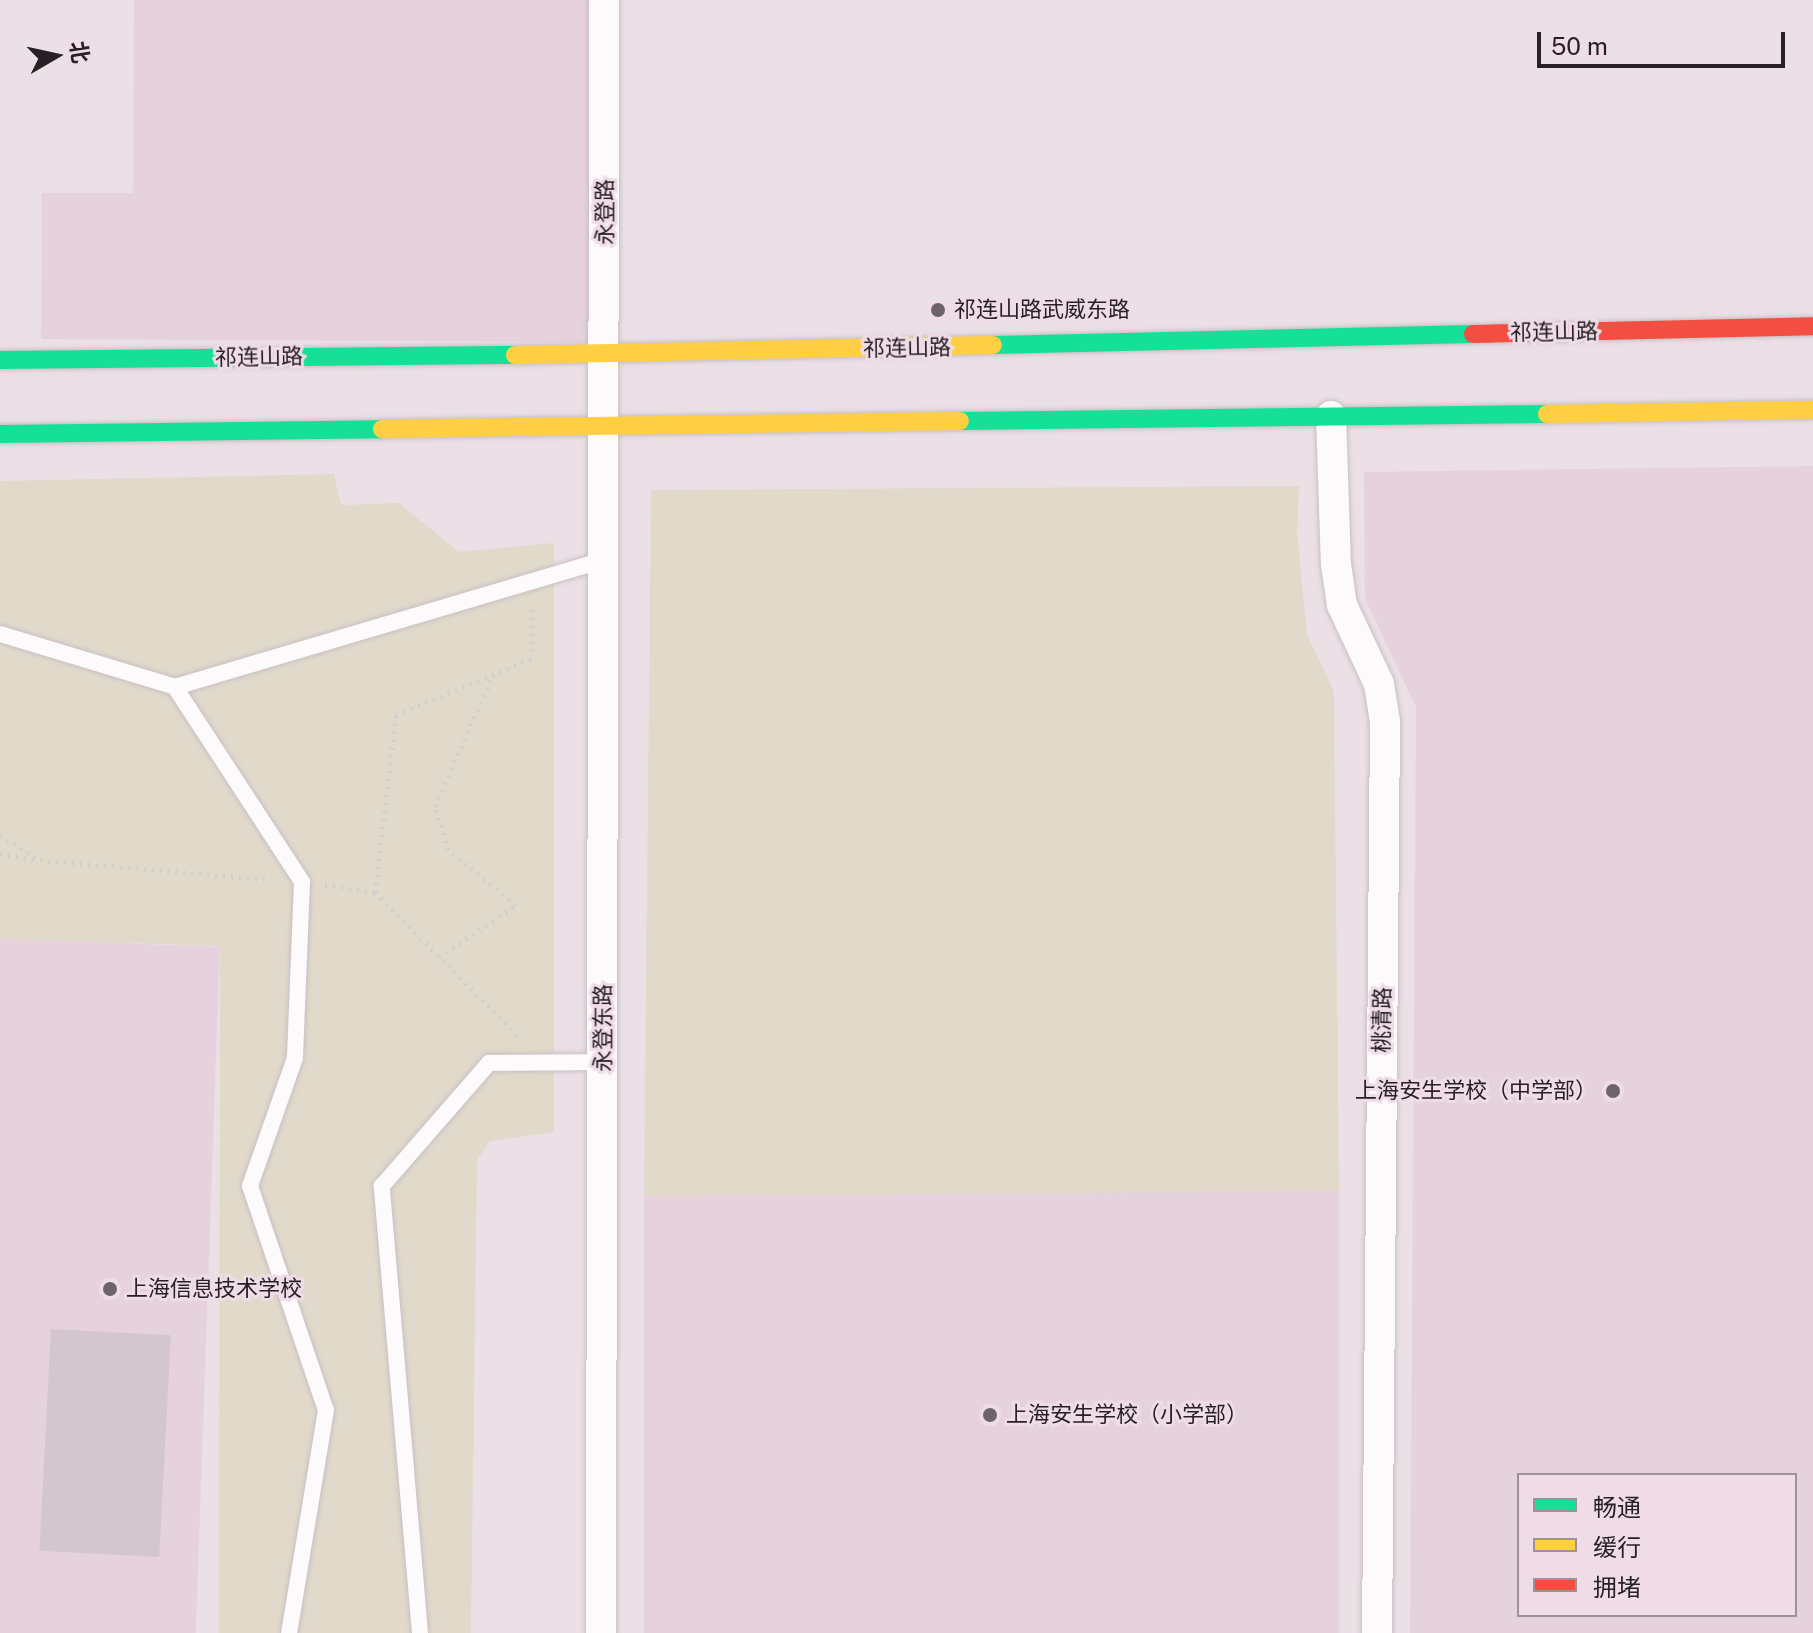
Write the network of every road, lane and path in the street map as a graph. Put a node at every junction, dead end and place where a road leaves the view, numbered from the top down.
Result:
1 (604, 0) edge
2 (1813, 326) edge
3 (605, 354) junction
4 (0, 360) edge
5 (1813, 410) edge
6 (1331, 416) junction
7 (605, 424) junction
8 (0, 434) edge
9 (604, 560) junction
10 (533, 582) junction
11 (0, 634) edge
12 (494, 674) junction
13 (175, 687) junction
14 (0, 835) edge
15 (0, 854) edge
16 (40, 860) junction
17 (302, 882) junction
18 (375, 892) junction
19 (439, 957) junction
20 (544, 1062) junction
21 (603, 1062) junction
22 (289, 1633) edge
23 (420, 1633) edge
24 (601, 1633) edge
25 (1377, 1633) edge

1 - 3 street, 永登路
2 - 3 main road, 祁连山路
3 - 4 main road, 祁连山路
3 - 7 street, 永登路
5 - 6 main road
6 - 7 main road
6 - 25 street, 桃清路
7 - 8 main road
7 - 9 street, 永登东路
9 - 10 lane
9 - 21 street, 永登东路
10 - 12 path
10 - 13 lane
11 - 13 lane
12 - 18 path
12 - 19 path
13 - 17 lane
14 - 16 path
15 - 16 path
16 - 17 path
17 - 18 path
17 - 22 lane
18 - 19 path
19 - 20 path
20 - 21 lane
20 - 23 lane
21 - 24 street, 永登东路

